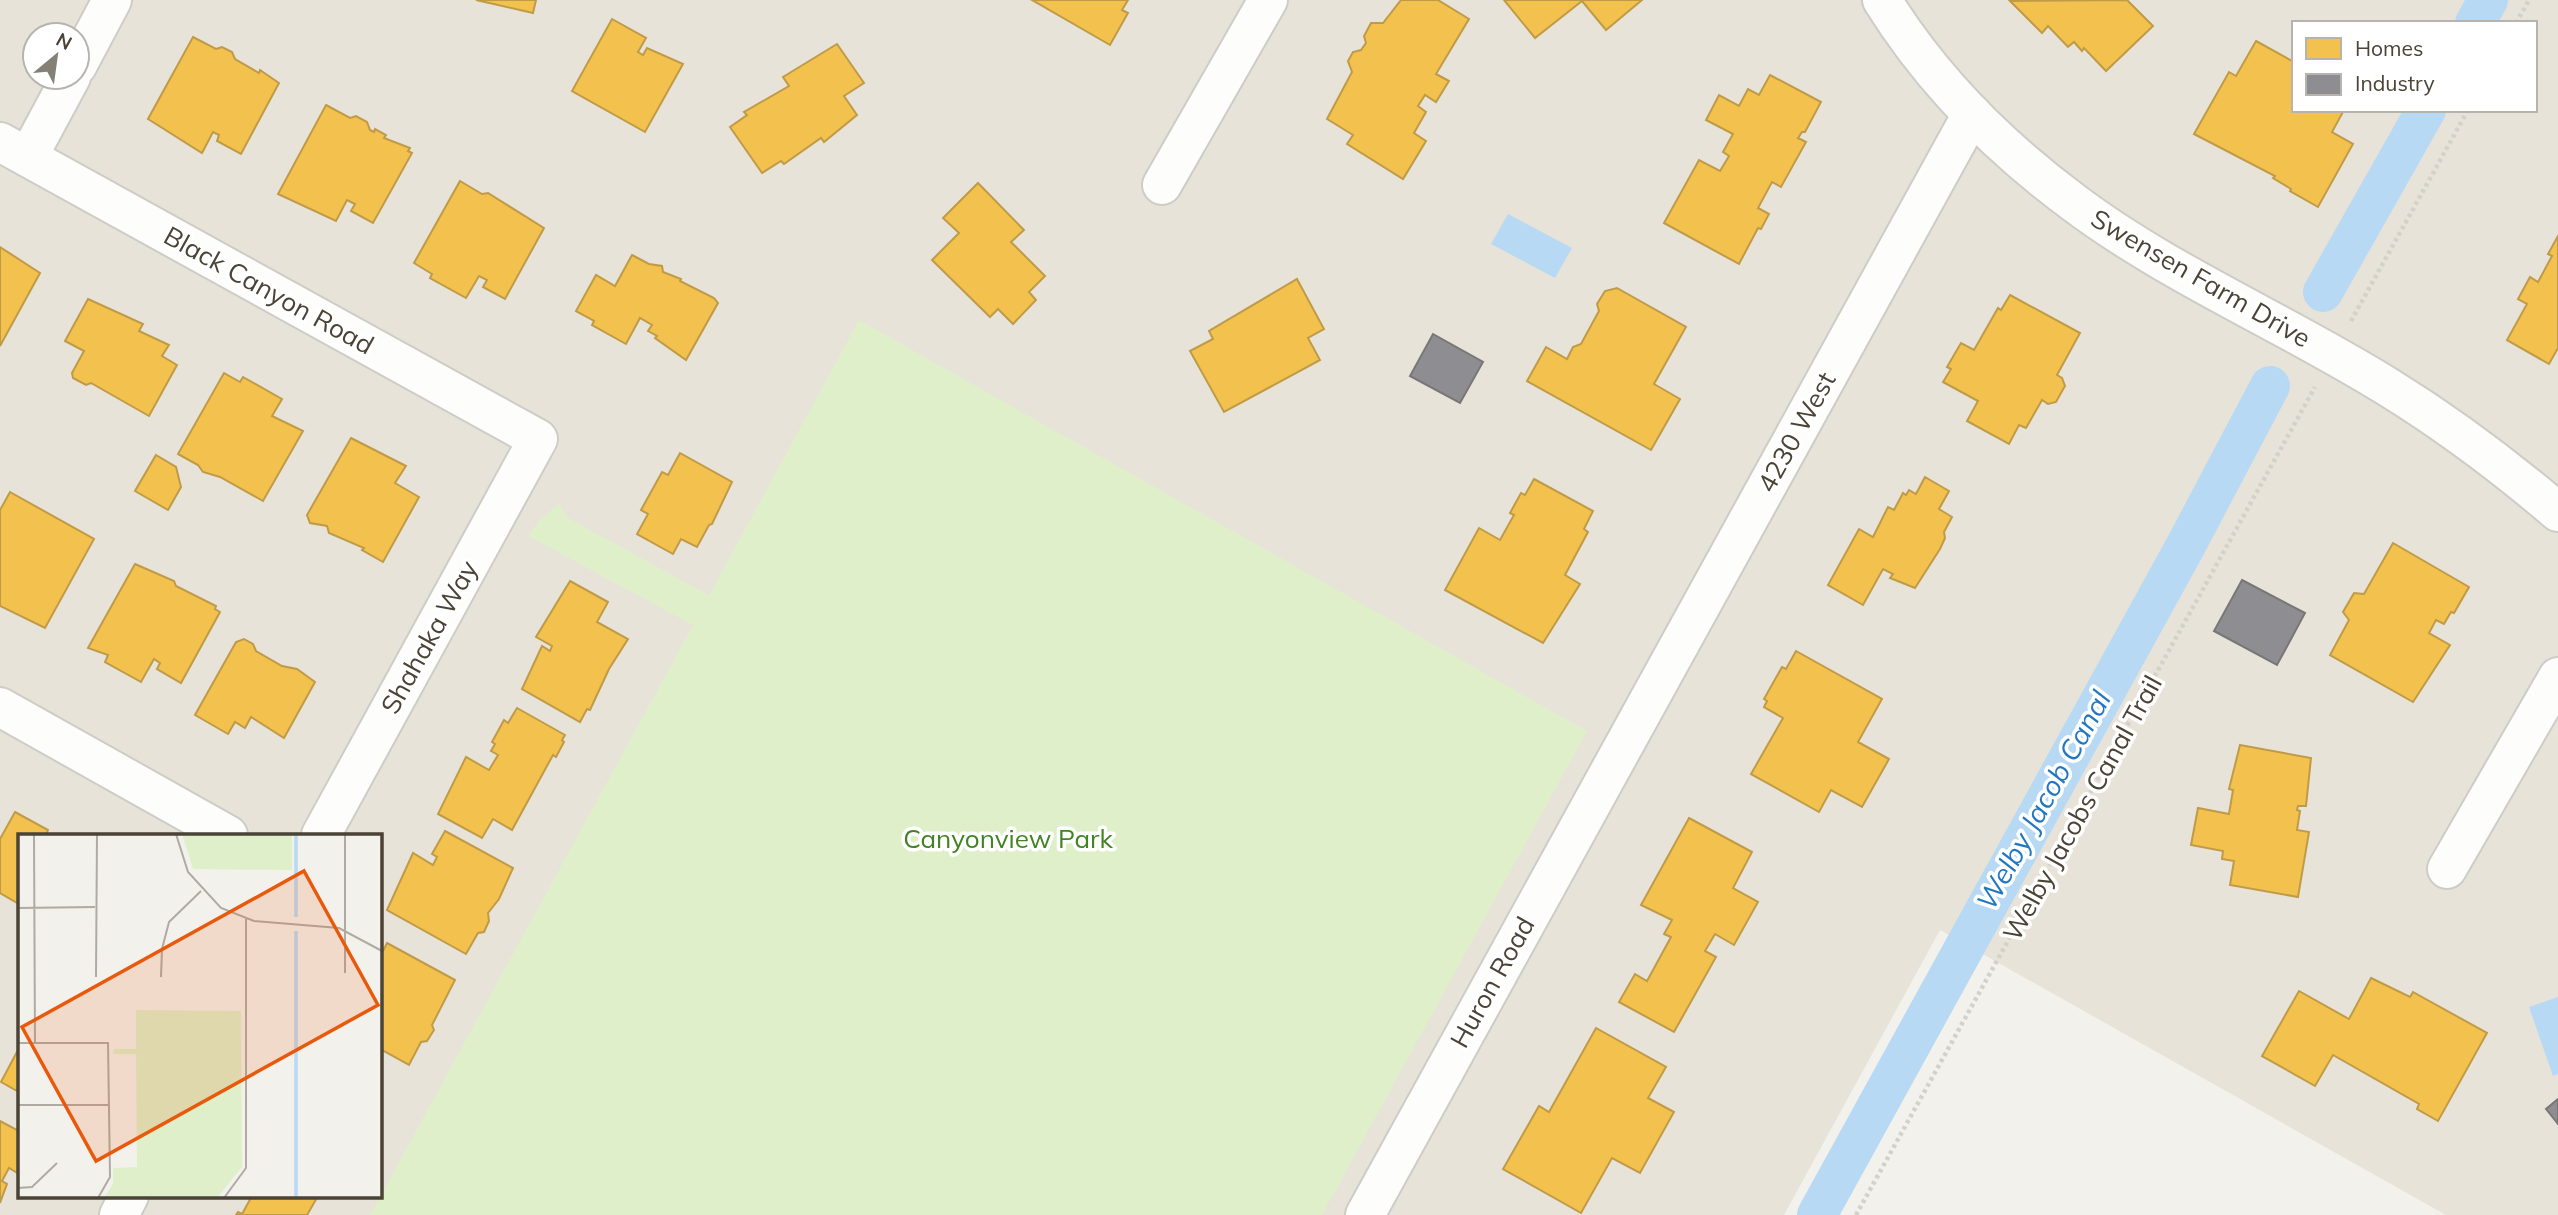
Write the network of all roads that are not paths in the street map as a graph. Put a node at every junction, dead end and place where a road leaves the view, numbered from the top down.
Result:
1 (112, 0) edge
2 (1268, 0) edge
3 (1882, 0) edge
4 (91, 40) edge
5 (60, 91) edge
6 (1972, 114) junction
7 (14, 150) edge
8 (1162, 185) dead end
9 (538, 439) joint
10 (2558, 512) edge
11 (2558, 677) edge
12 (0, 707) edge
13 (1620, 749) joint
14 (226, 834) edge
15 (322, 834) edge
16 (2447, 869) dead end
17 (128, 1198) edge
18 (119, 1215) edge
19 (1365, 1215) edge

1 - 4 street
2 - 8 street
3 - 6 street, Swensen Farm Drive
5 - 7 street
6 - 10 street, Swensen Farm Drive
6 - 13 street, 4230 West
7 - 9 street, Black Canyon Road
9 - 15 street, Shahaka Way
11 - 16 street
12 - 14 street
13 - 19 street, Huron Road
17 - 18 street

